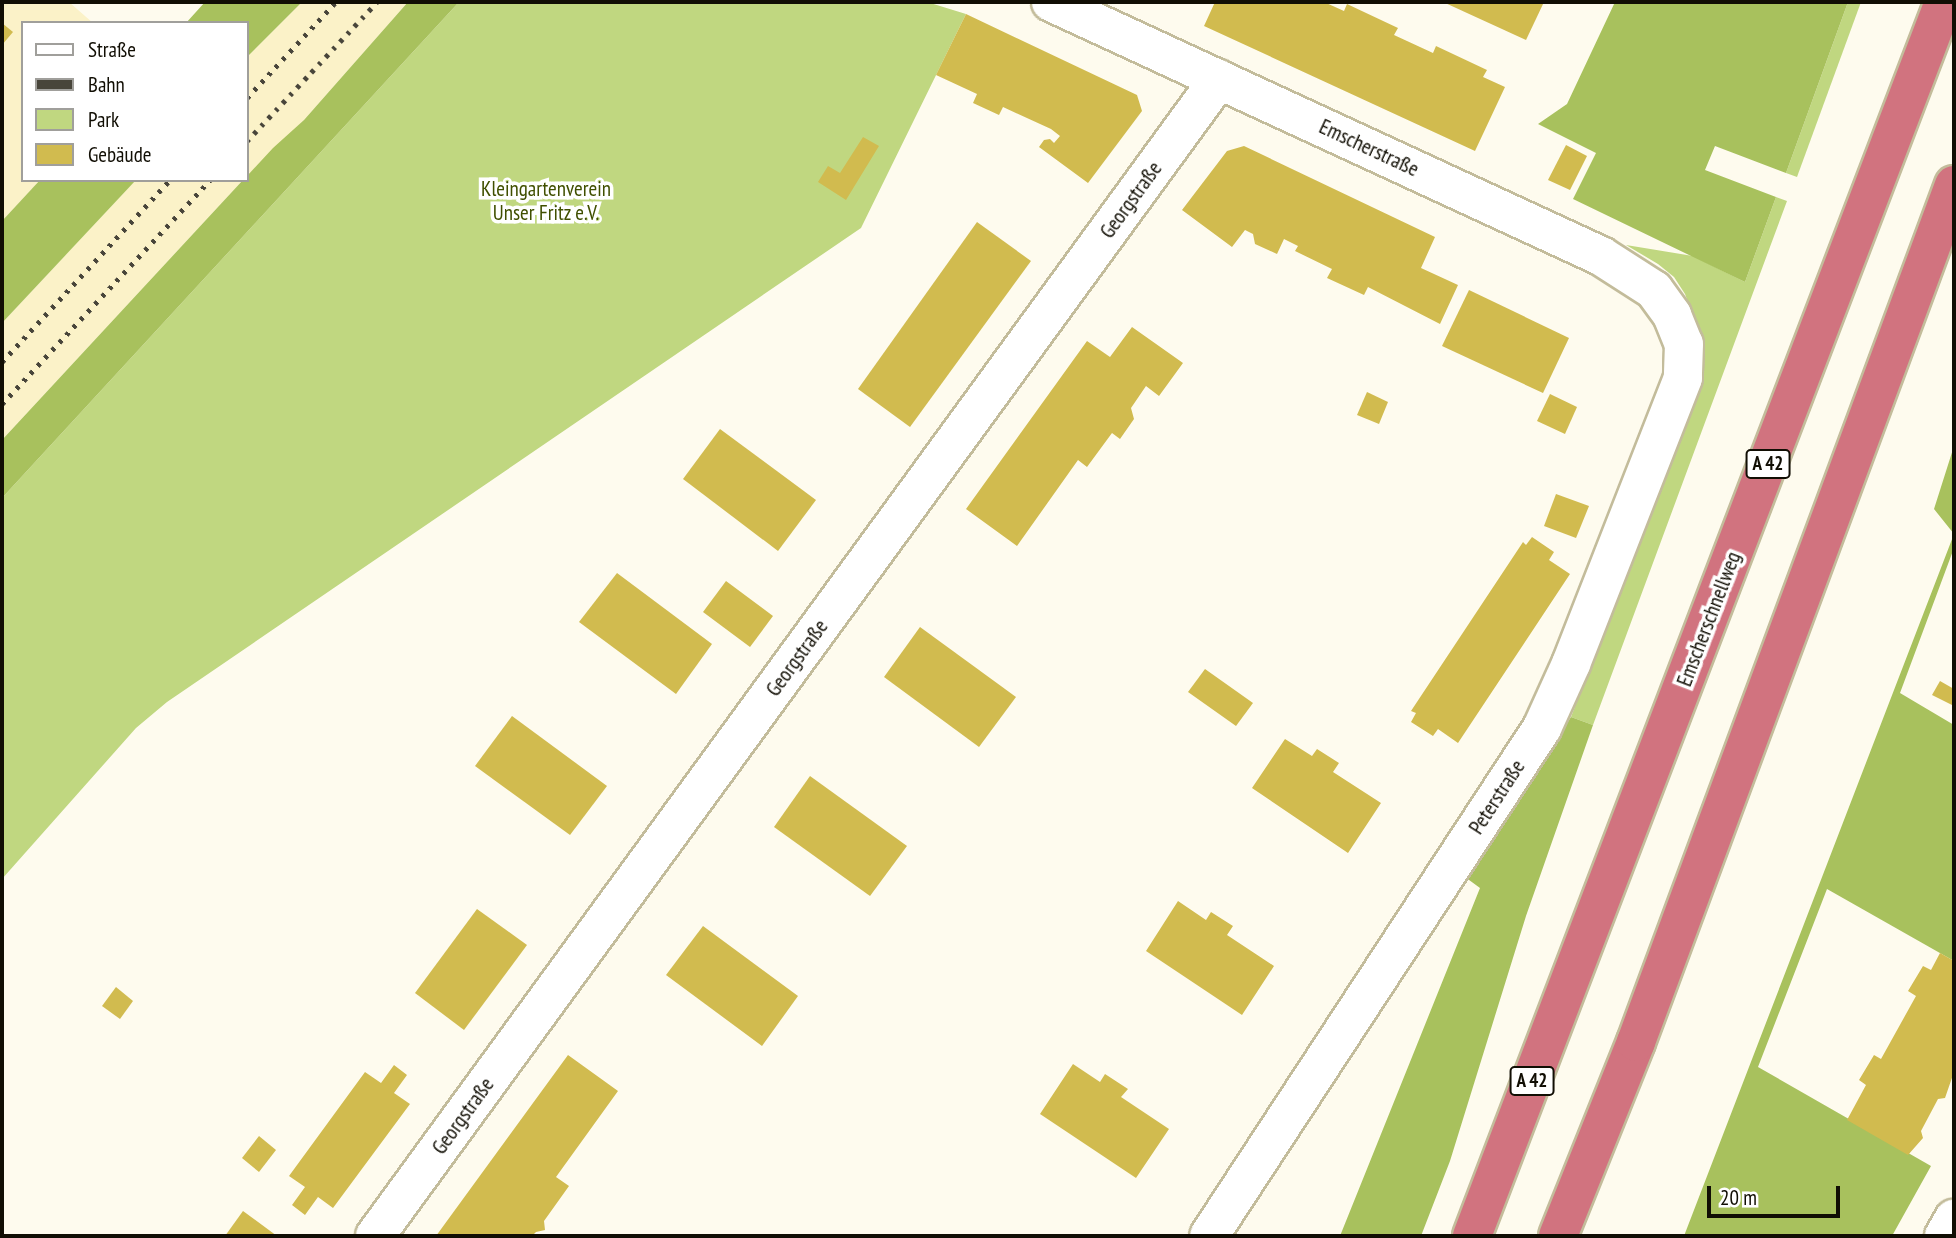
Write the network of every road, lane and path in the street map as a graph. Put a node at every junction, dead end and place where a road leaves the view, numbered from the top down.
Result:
1 (1051, 2) edge
2 (1944, 2) edge
3 (1219, 79) junction
4 (1954, 185) edge
5 (1672, 315) joint
6 (1954, 1219) edge
7 (375, 1236) edge
8 (1209, 1236) edge
9 (1472, 1236) edge
10 (1558, 1236) edge
11 (1944, 1236) edge

1 - 3 street, Emscherstraße
2 - 9 highway, Emscherschnellweg / A 42
3 - 5 street, Emscherstraße
3 - 7 street, Georgstraße
4 - 10 highway
5 - 8 street, Peterstraße
6 - 11 street

